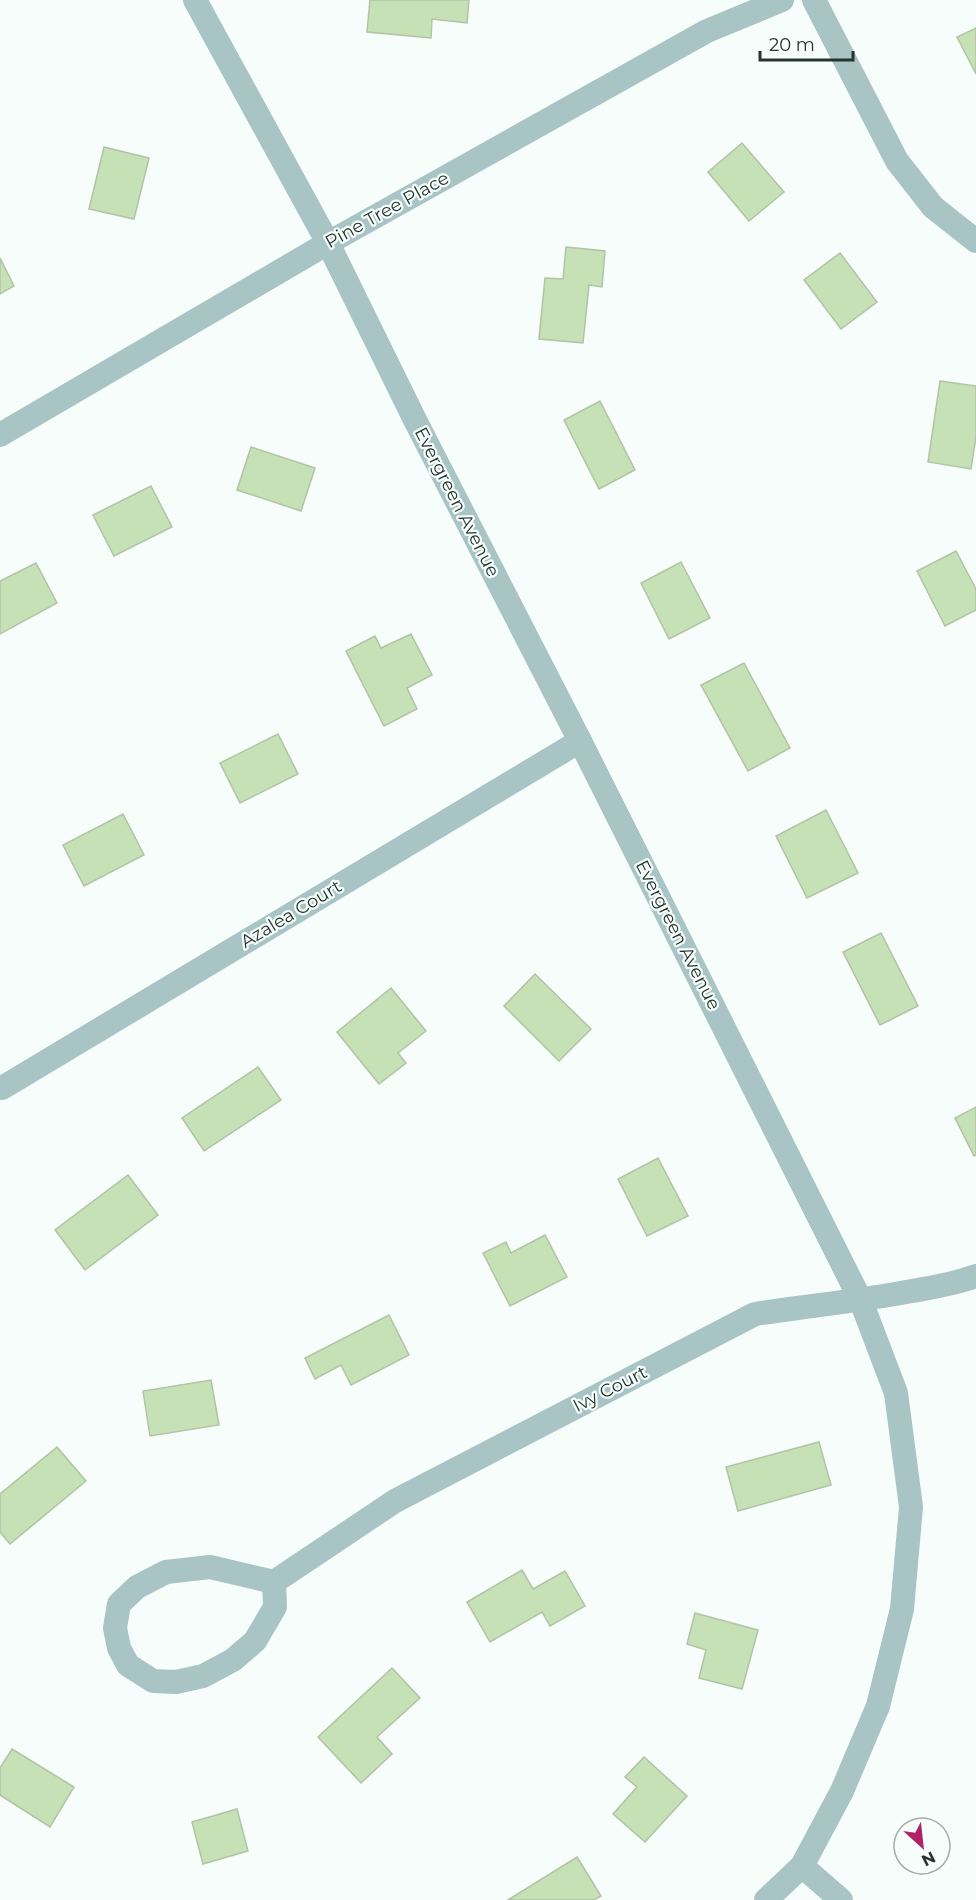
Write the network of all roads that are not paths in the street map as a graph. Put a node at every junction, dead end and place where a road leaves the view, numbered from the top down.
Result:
1 (195, 0) edge
2 (782, 0) edge
3 (814, 0) edge
4 (976, 241) edge
5 (328, 243) junction
6 (0, 435) edge
7 (580, 741) junction
8 (1, 1089) edge
9 (976, 1276) edge
10 (861, 1301) junction
11 (274, 1582) junction
12 (802, 1866) junction
13 (766, 1900) edge
14 (841, 1900) edge

1 - 5 street, Evergreen Avenue
2 - 5 street, Pine Tree Place
3 - 4 street
5 - 6 street, Pine Tree Place
5 - 7 street, Evergreen Avenue
7 - 8 street, Azalea Court
7 - 10 street, Evergreen Avenue
9 - 10 street, Ivy Court
10 - 11 street, Ivy Court
10 - 12 street, Evergreen Avenue
11 - 11 street
12 - 13 street, Evergreen Avenue
12 - 14 street

